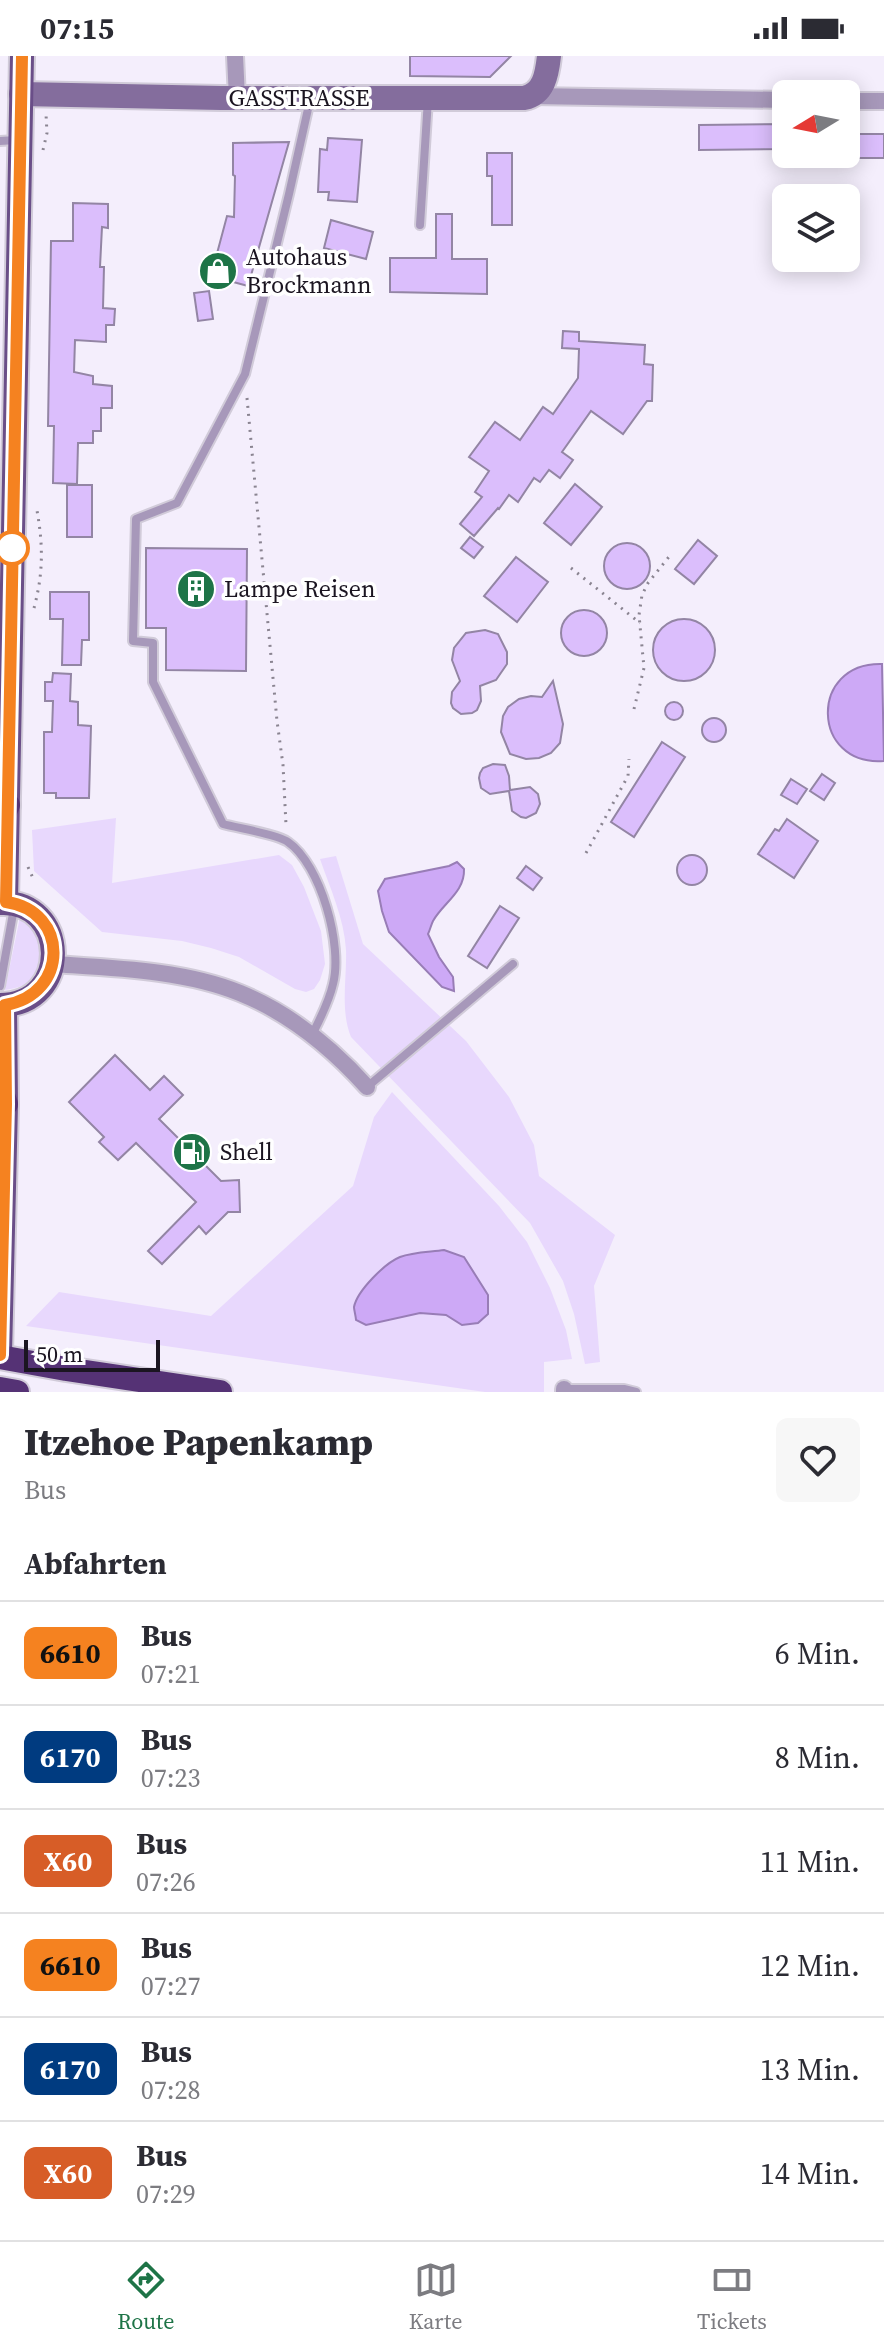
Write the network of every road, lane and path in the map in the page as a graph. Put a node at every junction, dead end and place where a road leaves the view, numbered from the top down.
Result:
1 (22, 56) edge
2 (235, 56) edge
3 (549, 56) edge
4 (21, 94) junction
5 (532, 96) junction
6 (311, 97) junction
7 (237, 98) junction
8 (428, 99) junction
9 (772, 100) edge
10 (860, 101) edge
11 (884, 101) edge
12 (10, 140) edge
13 (420, 225) dead end
14 (245, 374) junction
15 (672, 553) dead end
16 (571, 568) dead end
17 (640, 623) junction
18 (634, 709) dead end
19 (4, 736) edge
20 (629, 759) dead end
21 (4, 814) edge
22 (287, 841) junction
23 (586, 853) dead end
24 (7, 903) edge
25 (53, 964) junction
26 (513, 964) dead end
27 (2, 999) edge
28 (312, 1035) junction
29 (367, 1087) joint
30 (3, 1096) edge
31 (0, 1353) edge
32 (0, 1389) edge
33 (564, 1390) edge
34 (17, 1392) edge
35 (220, 1392) edge
36 (636, 1392) edge

1 - 4 main road
2 - 7 street
3 - 5 street
4 - 7 street, GASSTRASSE
4 - 12 main road
5 - 8 street, GASSTRASSE
5 - 9 street
6 - 7 street, GASSTRASSE
6 - 8 street, GASSTRASSE
6 - 14 lane
8 - 13 lane
10 - 11 street
12 - 19 main road
14 - 22 path
14 - 22 lane
15 - 17 path
16 - 17 path
17 - 18 path
19 - 21 main road
20 - 23 path
21 - 24 main road
22 - 28 lane
24 - 25 main road
24 - 27 lane
25 - 27 main road
25 - 28 street
26 - 29 lane
27 - 30 main road
28 - 29 street
30 - 31 main road
31 - 35 highway
32 - 34 highway
33 - 36 lane

